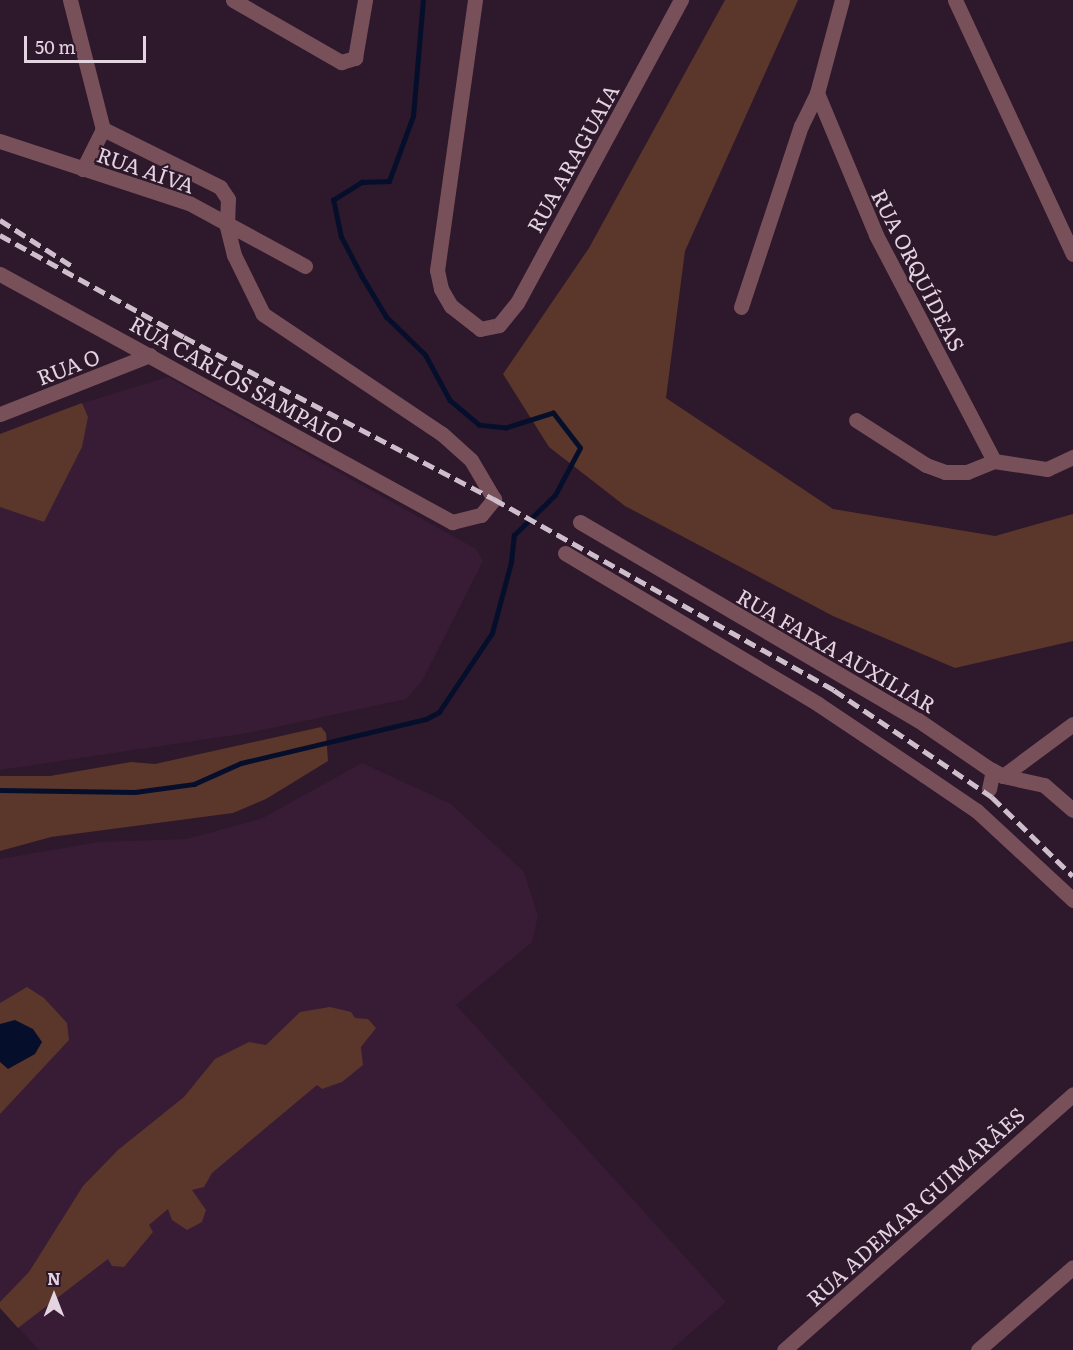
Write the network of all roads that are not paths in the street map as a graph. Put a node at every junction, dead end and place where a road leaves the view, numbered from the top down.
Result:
1 (70, 0) edge
2 (233, 0) edge
3 (365, 0) edge
4 (475, 0) edge
5 (681, 0) edge
6 (842, 0) edge
7 (955, 0) edge
8 (817, 93) junction
9 (103, 129) junction
10 (0, 141) edge
11 (83, 169) junction
12 (227, 226) junction
13 (1073, 254) edge
14 (305, 266) dead end
15 (0, 274) edge
16 (741, 307) dead end
17 (150, 355) junction
18 (0, 414) edge
19 (856, 420) dead end
20 (1073, 457) edge
21 (994, 461) junction
22 (580, 522) dead end
23 (565, 553) dead end
24 (1073, 724) edge
25 (998, 773) junction
26 (989, 789) dead end
27 (1073, 810) edge
28 (1073, 900) edge
29 (1073, 1094) edge
30 (1073, 1267) edge
31 (784, 1350) edge
32 (978, 1350) edge

1 - 9 street
2 - 3 street
4 - 5 street, RUA ARAGUAIA
6 - 8 street
7 - 13 street
8 - 16 street
8 - 21 street, RUA ORQUÍDEAS
9 - 11 street
9 - 12 street
10 - 11 street, RUA AÍVA
11 - 12 street, RUA AÍVA
12 - 14 street, RUA AÍVA
12 - 17 street, RUA CARLOS SAMPAIO
15 - 17 street, RUA CARLOS SAMPAIO
17 - 18 street, RUA O
19 - 21 street
20 - 21 street
22 - 25 street, RUA FAIXA AUXILIAR
23 - 28 street
24 - 25 street
25 - 26 street
25 - 27 street, RUA FAIXA AUXILIAR
29 - 31 street, RUA ADEMAR GUIMARÃES
30 - 32 street

